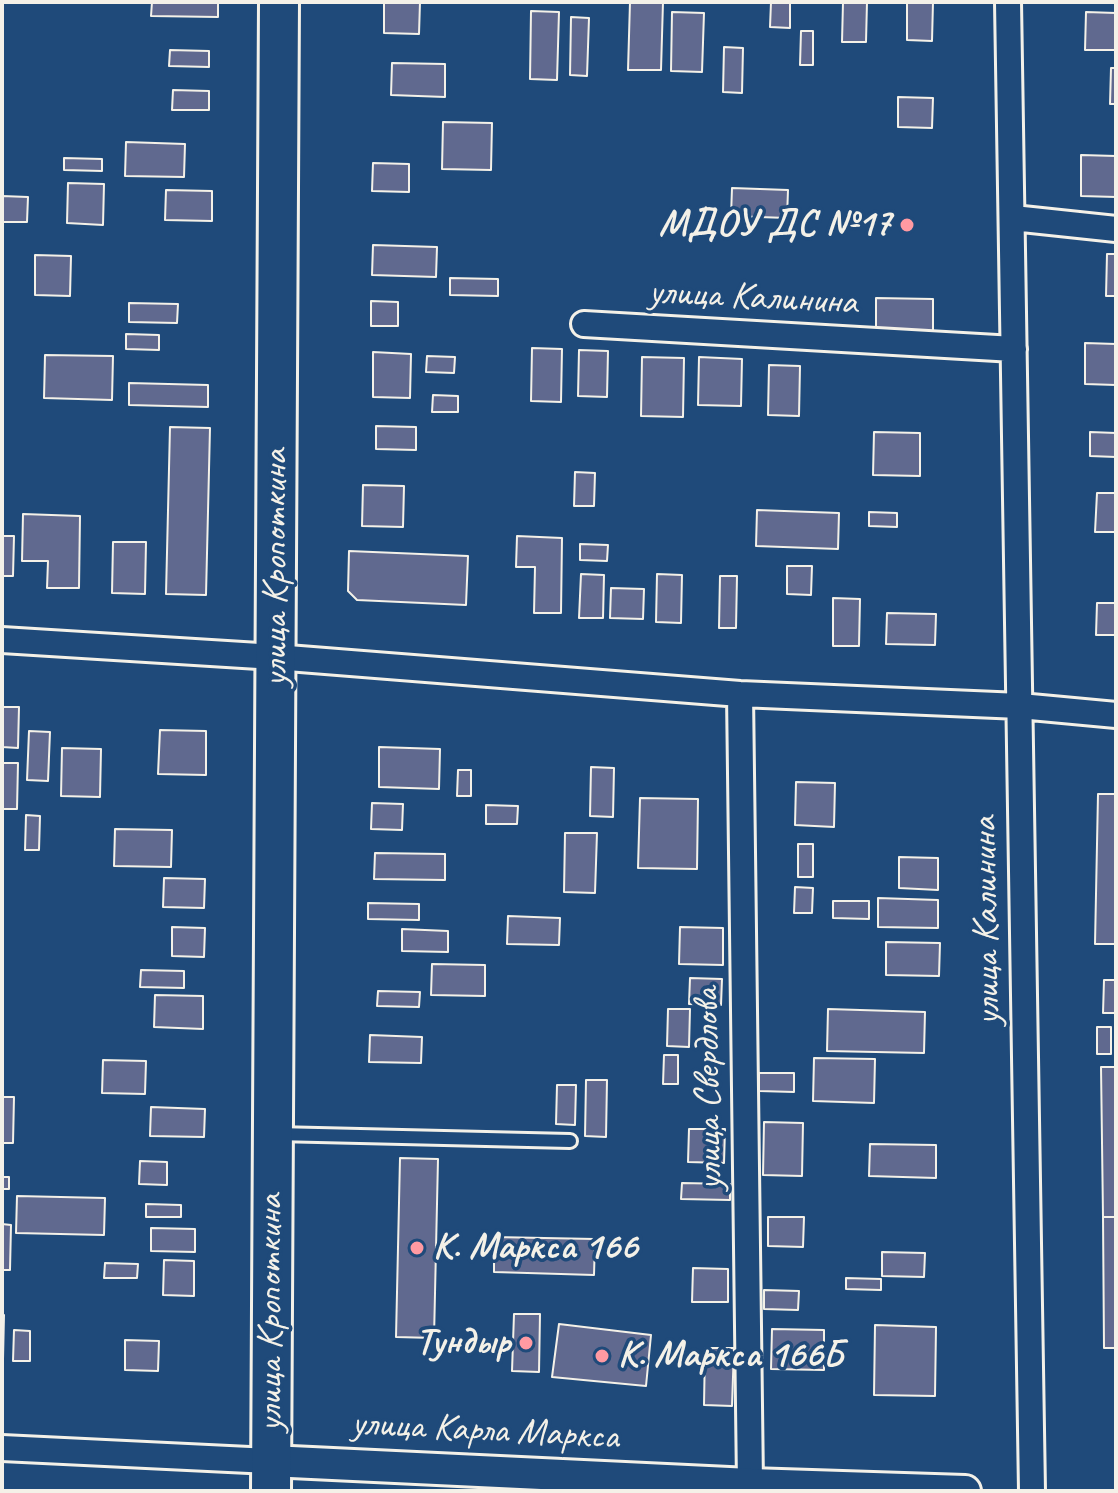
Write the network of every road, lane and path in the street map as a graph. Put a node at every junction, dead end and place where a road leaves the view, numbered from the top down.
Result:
1 (279, 2) edge
2 (1008, 2) edge
3 (1013, 218) junction
4 (1116, 229) edge
5 (584, 324) dead end
6 (1014, 349) junction
7 (2, 640) edge
8 (275, 657) junction
9 (740, 694) junction
10 (1020, 706) junction
11 (1116, 715) edge
12 (273, 1134) junction
13 (570, 1141) dead end
14 (2, 1448) edge
15 (270, 1476) edge
16 (750, 1484) junction
17 (965, 1491) edge
18 (1032, 1491) edge

1 - 8 main road, улица Кропоткина
2 - 3 street, улица Калинина
3 - 4 street
3 - 6 street, улица Калинина
5 - 6 street, улица Калинина
6 - 10 street, улица Калинина
7 - 8 street
8 - 9 street
8 - 12 main road, улица Кропоткина
9 - 10 street
9 - 16 street, улица Свердлова
10 - 11 street
10 - 18 street, улица Калинина
12 - 13 lane
12 - 15 main road, улица Кропоткина
14 - 15 street, улица Карла Маркса
15 - 16 street, улица Карла Маркса
16 - 17 street, улица Карла Маркса

